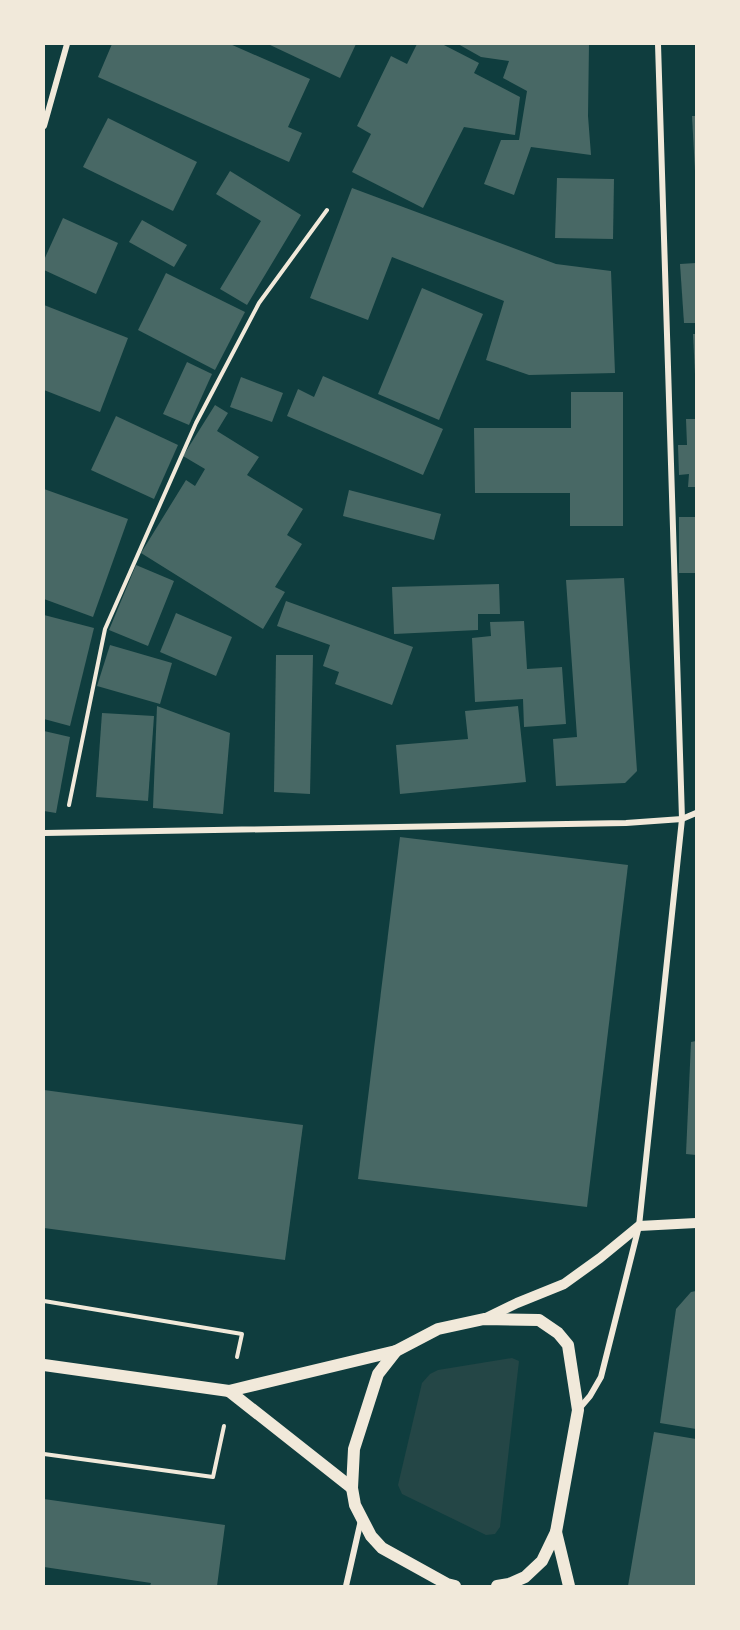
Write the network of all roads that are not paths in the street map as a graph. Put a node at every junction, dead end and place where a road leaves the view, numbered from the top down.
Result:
1 (67, 44) edge
2 (658, 44) edge
3 (44, 126) edge
4 (696, 813) edge
5 (682, 819) junction
6 (44, 833) edge
7 (696, 1223) edge
8 (639, 1226) junction
9 (483, 1319) junction
10 (396, 1351) junction
11 (44, 1365) edge
12 (229, 1391) junction
13 (578, 1410) junction
14 (352, 1488) junction
15 (361, 1520) junction
16 (556, 1532) junction
17 (346, 1587) edge
18 (455, 1587) edge
19 (497, 1587) edge
20 (569, 1587) edge

1 - 3 street
2 - 5 street
4 - 5 street
5 - 6 street
5 - 8 street
7 - 8 street
8 - 9 street
8 - 13 street
9 - 10 main road
9 - 13 main road
10 - 12 main road
10 - 14 main road
11 - 12 main road
12 - 14 main road
13 - 16 main road
14 - 15 main road
15 - 17 street
15 - 18 main road
16 - 19 main road
16 - 20 main road

